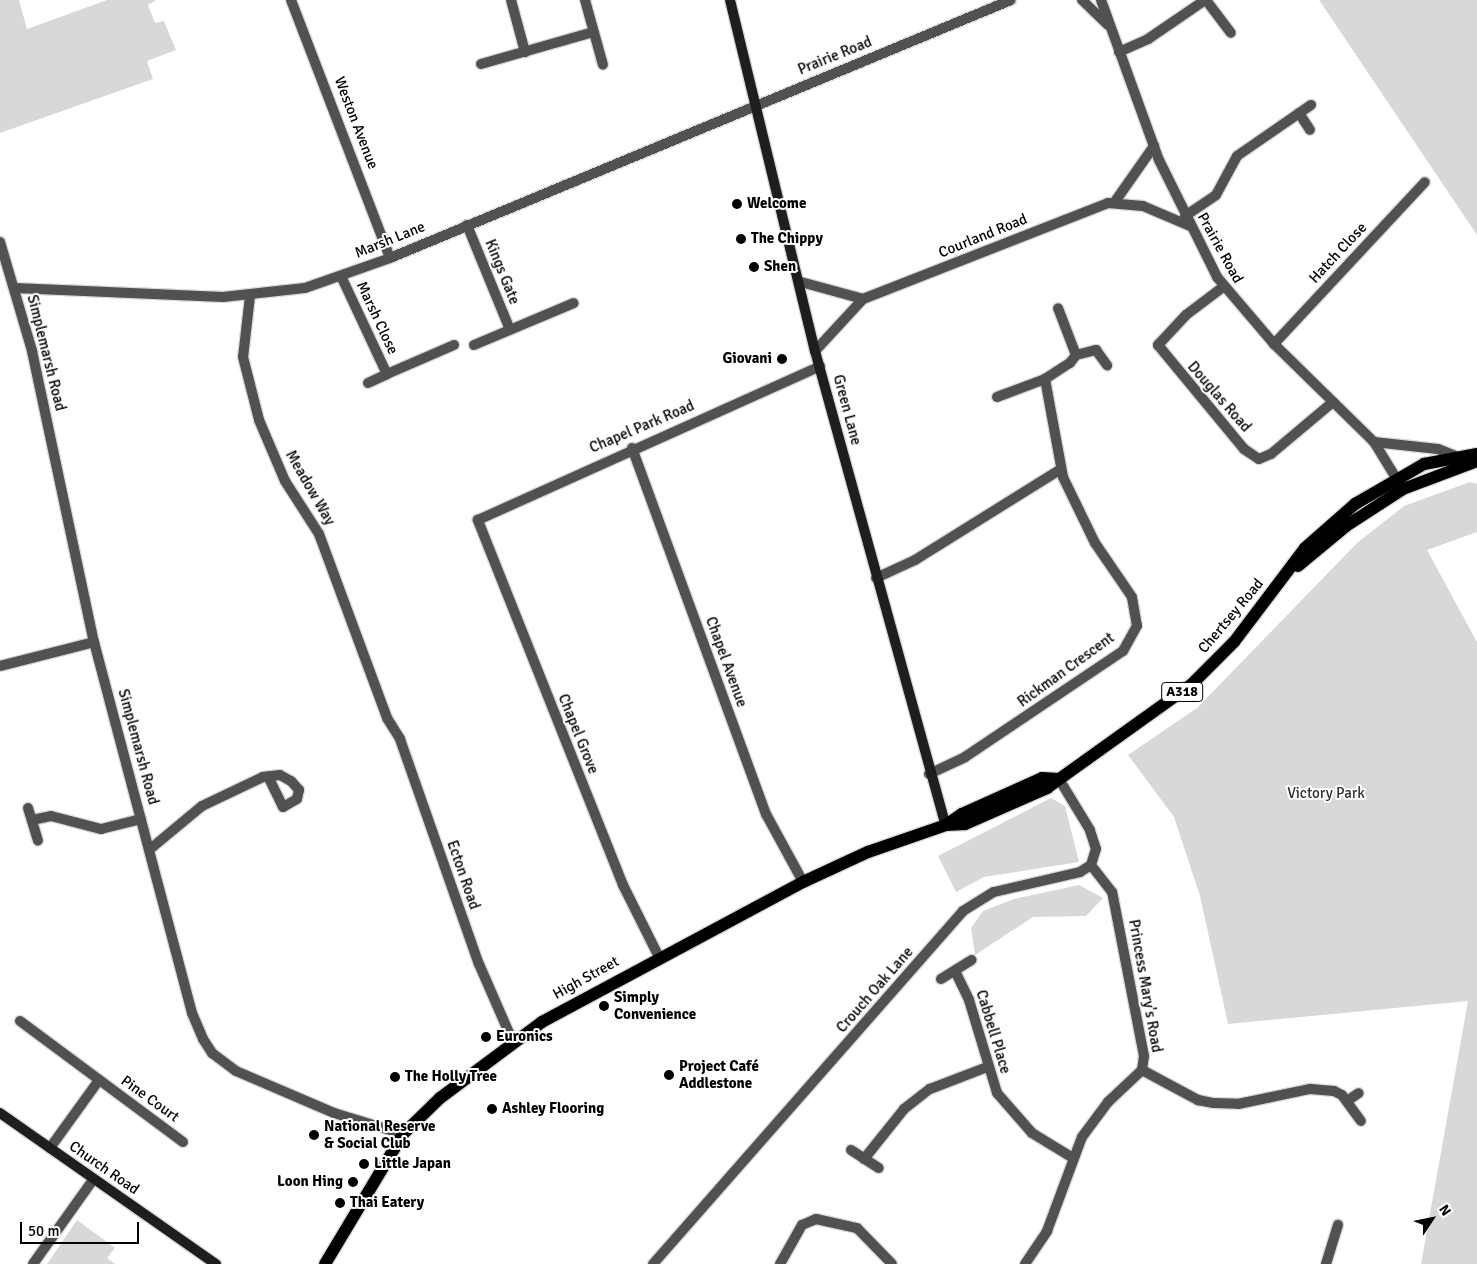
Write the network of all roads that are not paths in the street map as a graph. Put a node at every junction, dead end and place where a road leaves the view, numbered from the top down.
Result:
1 (291, 0) edge
2 (511, 0) edge
3 (585, 0) edge
4 (730, 0) edge
5 (1011, 0) edge
6 (1082, 0) edge
7 (1102, 0) edge
8 (1206, 0) edge
9 (1110, 28) junction
10 (593, 32) junction
11 (1231, 33) dead end
12 (524, 52) junction
13 (1119, 52) junction
14 (481, 64) dead end
15 (602, 65) dead end
16 (754, 105) junction
17 (1311, 105) dead end
18 (1299, 114) junction
19 (1310, 130) dead end
20 (1154, 146) junction
21 (1425, 182) dead end
22 (1114, 203) junction
23 (1185, 216) junction
24 (467, 225) junction
25 (1190, 226) junction
26 (0, 242) edge
27 (390, 258) junction
28 (340, 276) junction
29 (800, 282) junction
30 (14, 288) junction
31 (1224, 288) junction
32 (250, 296) junction
33 (863, 299) junction
34 (574, 304) dead end
35 (1058, 308) dead end
36 (510, 330) junction
37 (1274, 344) junction
38 (454, 345) dead end
39 (474, 345) dead end
40 (815, 351) junction
41 (1076, 355) junction
42 (1107, 365) dead end
43 (820, 366) junction
44 (387, 374) junction
45 (1045, 379) junction
46 (368, 383) dead end
47 (997, 397) dead end
48 (1333, 402) junction
49 (1374, 442) junction
50 (632, 448) junction
51 (1477, 454) edge
52 (1455, 456) junction
53 (1477, 461) edge
54 (1061, 469) junction
55 (1396, 478) junction
56 (1403, 489) junction
57 (478, 520) joint
58 (876, 578) junction
59 (1282, 578) junction
60 (94, 642) junction
61 (0, 666) edge
62 (387, 718) joint
63 (929, 774) junction
64 (268, 776) dead end
65 (1059, 779) junction
66 (28, 808) dead end
67 (141, 818) junction
68 (32, 820) junction
69 (946, 825) junction
70 (38, 841) dead end
71 (149, 850) junction
72 (1091, 865) junction
73 (803, 882) junction
74 (659, 957) junction
75 (972, 960) dead end
76 (955, 970) junction
77 (941, 979) dead end
78 (20, 1021) dead end
79 (513, 1042) junction
80 (988, 1068) junction
81 (1142, 1070) junction
82 (98, 1080) junction
83 (1359, 1093) dead end
84 (1347, 1101) junction
85 (0, 1113) edge
86 (1361, 1121) dead end
87 (403, 1134) junction
88 (183, 1142) dead end
89 (50, 1148) junction
90 (851, 1150) dead end
91 (1074, 1158) junction
92 (864, 1159) junction
93 (879, 1168) dead end
94 (93, 1180) junction
95 (1338, 1225) dead end
96 (1028, 1263) edge
97 (33, 1264) edge
98 (216, 1264) edge
99 (325, 1264) edge
100 (653, 1264) edge
101 (780, 1264) edge
102 (892, 1264) edge
103 (1326, 1264) edge

1 - 27 street, Weston Avenue
2 - 12 street
3 - 10 street
4 - 16 street, Green Lane
5 - 16 street, Prairie Road
6 - 9 street, Prairie Road
7 - 9 street, Prairie Road
8 - 11 street
8 - 13 street
9 - 13 street, Prairie Road
10 - 12 street
10 - 15 street
12 - 14 street
13 - 20 street, Prairie Road
16 - 24 street, Marsh Lane
16 - 29 street, Green Lane
17 - 18 street
18 - 19 street
18 - 23 street
20 - 22 street
20 - 23 street, Prairie Road
21 - 37 street, Hatch Close
22 - 25 street, Courland Road
22 - 33 street, Courland Road
23 - 25 street, Prairie Road
24 - 27 street, Marsh Lane
24 - 36 street, Kings Gate
25 - 31 street, Prairie Road
26 - 30 street, Simplemarsh Road
27 - 28 street, Marsh Lane
28 - 32 street, Marsh Lane
28 - 44 street, Marsh Close
29 - 33 street
29 - 40 street, Green Lane
30 - 32 street, Marsh Lane
30 - 60 street, Simplemarsh Road
31 - 37 street, Prairie Road
31 - 48 street, Douglas Road
32 - 62 street, Meadow Way
33 - 40 street, Courland Road
34 - 36 street, Kings Gate
35 - 41 street
36 - 39 street, Kings Gate
37 - 48 street, Prairie Road
38 - 44 street, Marsh Close
40 - 43 street, Green Lane
41 - 42 street
41 - 45 street
43 - 50 street, Chapel Park Road
43 - 58 street, Green Lane
44 - 46 street, Marsh Close
45 - 47 street
45 - 54 street, Rickman Crescent
48 - 49 street, Prairie Road
49 - 52 street
49 - 55 street, Prairie Road
50 - 57 street, Chapel Park Road
50 - 73 street, Chapel Avenue
51 - 52 main road, Chertsey Road / A318
52 - 55 main road, Chertsey Road / A318
53 - 56 main road, Chertsey Road / A318
54 - 58 street
54 - 63 street, Rickman Crescent
55 - 56 street, Prairie Road
55 - 59 main road, Chertsey Road / A318
56 - 59 main road, Chertsey Road / A318
57 - 74 street, Chapel Grove
58 - 63 street, Green Lane
59 - 65 main road, Chertsey Road / A318
60 - 61 street
60 - 67 street, Simplemarsh Road
62 - 79 street, Ecton Road
63 - 69 street, Green Lane
64 - 71 street
65 - 69 main road
65 - 72 street
66 - 68 street
67 - 68 street
67 - 71 street, Simplemarsh Road
68 - 70 street
69 - 73 main road, High Street
71 - 87 street, Simplemarsh Road
72 - 81 street, Princess Mary's Road
72 - 100 street, Crouch Oak Lane
73 - 74 main road, High Street
74 - 79 main road, High Street
75 - 76 street
76 - 77 street
76 - 80 street, Cabbell Place
78 - 82 street, Pine Court
79 - 87 main road, High Street
80 - 91 street, Cabbell Place
80 - 92 street
81 - 84 street
81 - 91 street, Princess Mary's Road
82 - 88 street, Pine Court
82 - 89 street, Pine Court
83 - 84 street
84 - 86 street
85 - 89 street, Church Road
87 - 99 main road, High Street
89 - 94 street, Church Road
90 - 92 street
91 - 96 street, Princess Mary's Road
92 - 93 street
94 - 97 street
94 - 98 street, Church Road
95 - 103 street
101 - 102 street

